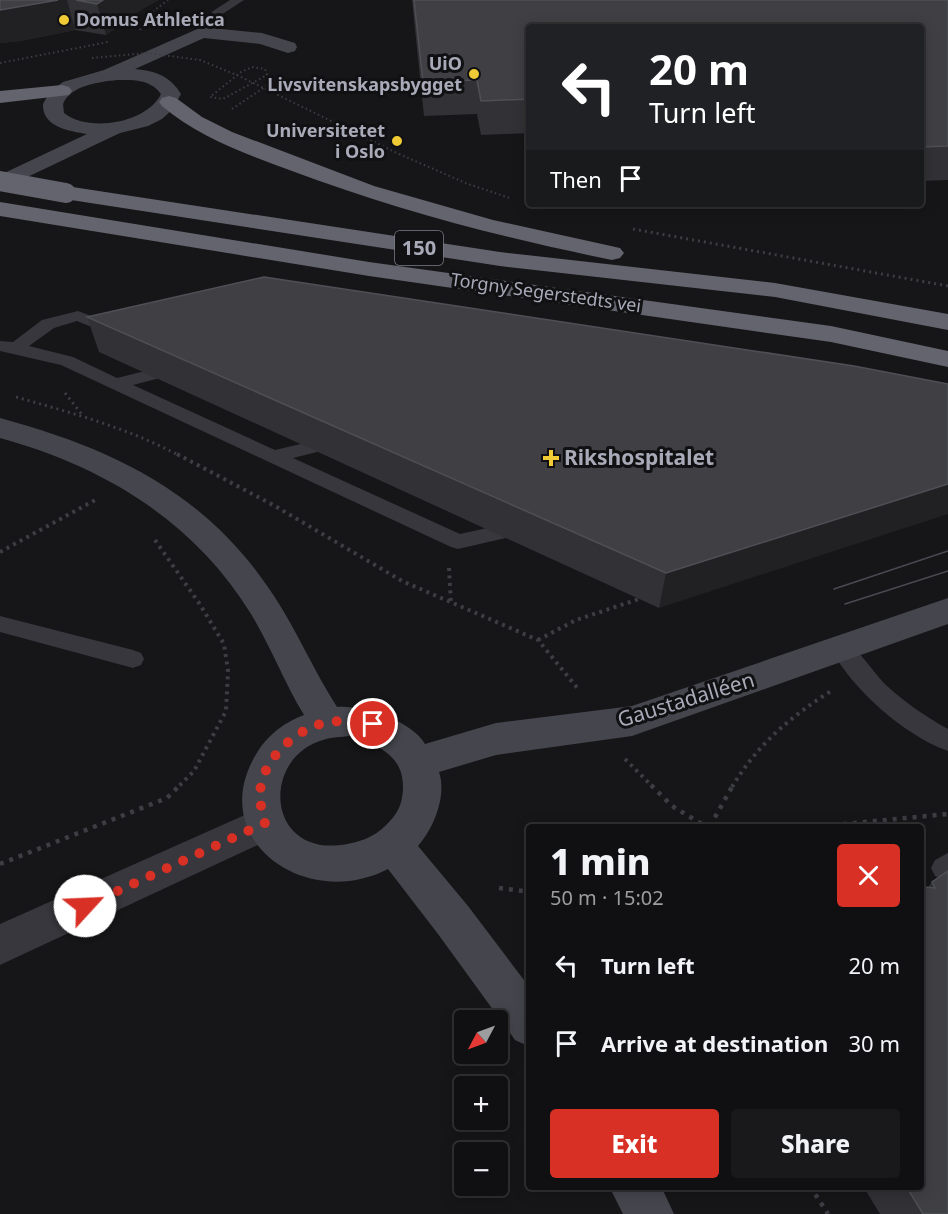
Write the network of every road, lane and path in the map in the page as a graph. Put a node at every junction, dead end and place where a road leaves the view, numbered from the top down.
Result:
1 (168, 0) edge
2 (238, 0) edge
3 (202, 32) junction
4 (234, 34) junction
5 (134, 38) dead end
6 (110, 42) dead end
7 (288, 47) dead end
8 (196, 54) dead end
9 (92, 58) dead end
10 (0, 63) edge
11 (177, 69) dead end
12 (284, 71) dead end
13 (105, 75) junction
14 (244, 88) joint
15 (62, 91) junction
16 (166, 92) junction
17 (0, 97) edge
18 (226, 112) dead end
19 (64, 123) junction
20 (117, 128) junction
21 (0, 163) edge
22 (0, 182) edge
23 (513, 199) dead end
24 (11, 211) edge
25 (633, 229) dead end
26 (948, 286) edge
27 (775, 290) junction
28 (948, 322) edge
29 (129, 337) edge
30 (8, 347) edge
31 (948, 359) edge
32 (193, 364) edge
33 (118, 383) junction
34 (7, 395) dead end
35 (0, 428) edge
36 (354, 437) edge
37 (275, 456) junction
38 (106, 494) dead end
39 (544, 522) edge
40 (153, 536) dead end
41 (0, 552) edge
42 (652, 596) edge
43 (948, 611) edge
44 (0, 624) edge
45 (538, 640) junction
46 (842, 649) junction
47 (133, 659) dead end
48 (830, 692) dead end
49 (328, 723) junction
50 (602, 725) junction
51 (948, 741) edge
52 (418, 762) junction
53 (948, 814) edge
54 (265, 823) junction
55 (702, 824) edge
56 (711, 824) edge
57 (844, 824) edge
58 (393, 845) junction
59 (0, 864) edge
60 (498, 888) dead end
61 (526, 892) edge
62 (0, 945) edge
63 (526, 1020) edge
64 (635, 1190) edge
65 (813, 1190) edge
66 (650, 1214) edge
67 (828, 1214) edge

1 - 5 path
2 - 3 lane
3 - 4 street
3 - 13 street
4 - 7 street
4 - 8 street
6 - 10 path
9 - 23 path, bridge
11 - 16 street
12 - 18 path
13 - 15 street
13 - 16 street
14 - 14 path
15 - 17 highway
15 - 19 street
16 - 20 street
16 - 27 highway
19 - 20 street
19 - 21 street
20 - 22 street
22 - 27 highway, Torgny Segerstedts vei / 150, bridge
24 - 31 highway, Torgny Segerstedts vei / 150
25 - 26 path
27 - 28 highway, Torgny Segerstedts vei / 150
29 - 30 lane
30 - 33 lane
32 - 33 lane
33 - 37 lane
34 - 45 path
35 - 49 street
36 - 37 lane
37 - 39 lane
38 - 41 path
40 - 59 path
42 - 45 path
43 - 46 street, Gaustadalléen
44 - 47 lane
45 - 50 path
46 - 50 street, Gaustadalléen
46 - 51 lane
48 - 56 path
49 - 52 street
49 - 54 street
50 - 52 street, Gaustadalléen
50 - 55 path
52 - 58 street
53 - 57 path
54 - 58 street
54 - 62 street
58 - 63 street
60 - 61 path
64 - 66 street
65 - 67 path

